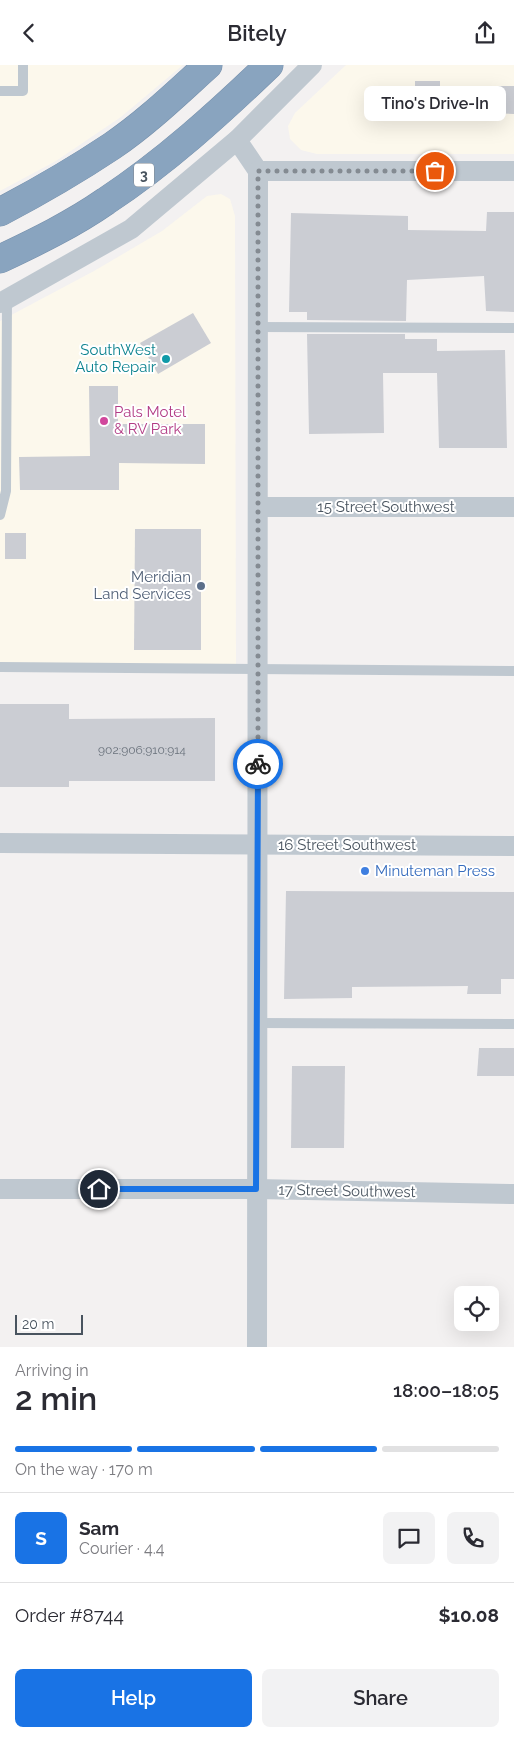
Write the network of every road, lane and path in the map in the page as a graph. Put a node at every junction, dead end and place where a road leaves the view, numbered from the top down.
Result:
1 (23, 65) edge
2 (208, 65) edge
3 (269, 65) edge
4 (312, 65) edge
5 (0, 91) edge
6 (237, 140) junction
7 (258, 171) junction
8 (514, 171) edge
9 (0, 212) edge
10 (0, 259) edge
11 (3, 301) edge
12 (258, 327) junction
13 (514, 328) edge
14 (258, 507) junction
15 (514, 507) edge
16 (0, 515) edge
17 (0, 667) edge
18 (258, 669) junction
19 (514, 671) edge
20 (0, 843) edge
21 (258, 845) junction
22 (514, 846) edge
23 (258, 1023) junction
24 (514, 1025) edge
25 (0, 1189) edge
26 (256, 1189) junction
27 (514, 1194) edge
28 (257, 1347) edge

1 - 5 lane
2 - 9 highway
3 - 10 highway, 3
4 - 6 street
6 - 7 street
6 - 11 street
7 - 8 street
7 - 12 street
11 - 16 lane
12 - 13 lane
12 - 14 street
14 - 15 street, 15 Street Southwest
14 - 18 street
17 - 18 lane
18 - 19 lane
18 - 21 street
20 - 21 street, 16 Street Southwest
21 - 22 street, 16 Street Southwest
21 - 23 street
23 - 24 lane
23 - 26 street
25 - 26 street, 17 Street Southwest
26 - 27 street, 17 Street Southwest
26 - 28 street

